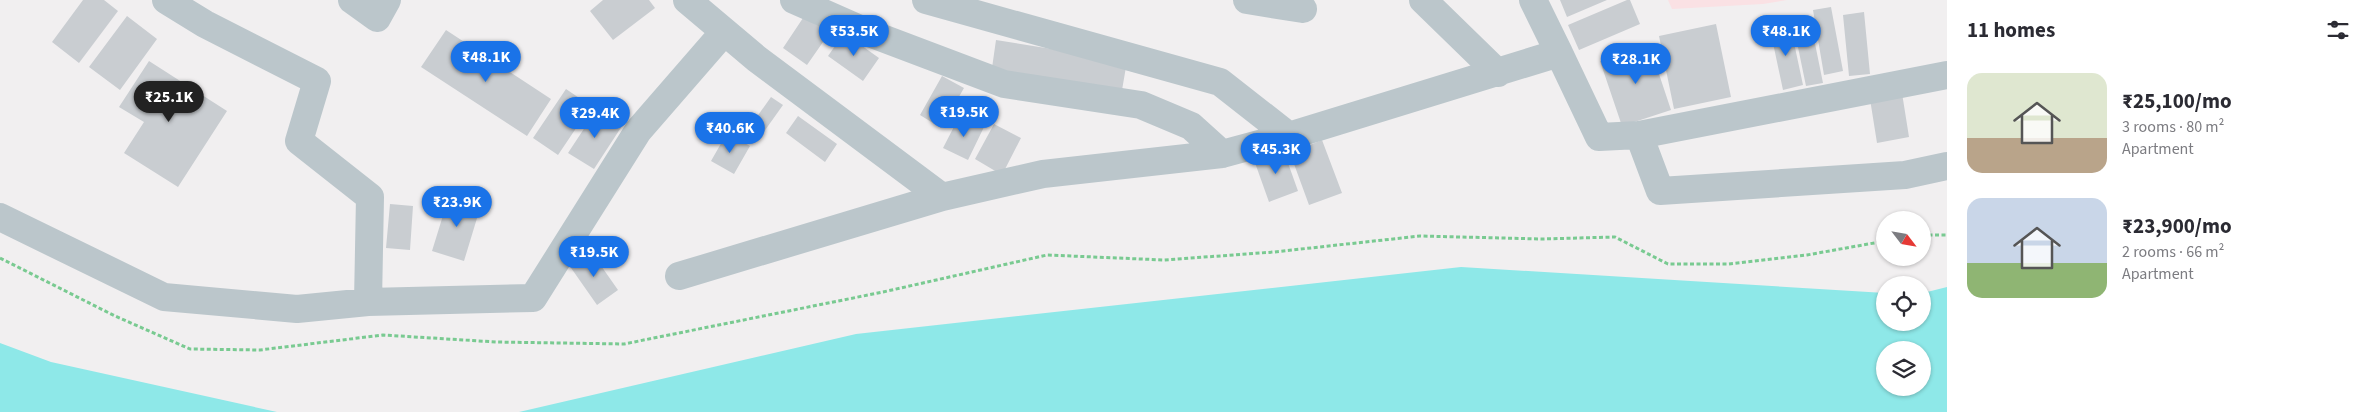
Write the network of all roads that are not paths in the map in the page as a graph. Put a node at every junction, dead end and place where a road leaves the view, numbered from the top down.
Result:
1 (166, 0) edge
2 (352, 0) edge
3 (387, 0) edge
4 (687, 0) edge
5 (794, 0) edge
6 (926, 0) edge
7 (1247, 0) edge
8 (1422, 0) edge
9 (1533, 0) edge
10 (1303, 9) dead end
11 (724, 32) junction
12 (1559, 53) junction
13 (1498, 73) junction
14 (1947, 75) edge
15 (1639, 135) junction
16 (1289, 136) junction
17 (1222, 154) junction
18 (1947, 166) edge
19 (942, 197) junction
20 (0, 217) edge
21 (679, 276) dead end
22 (368, 302) junction

1 - 22 street
2 - 3 street
4 - 11 street
5 - 17 street
6 - 16 street
7 - 10 street
8 - 13 street
9 - 12 street
11 - 19 street
11 - 22 street
12 - 13 street
12 - 15 street
13 - 16 street
14 - 15 street
15 - 18 street
16 - 17 street
17 - 19 street
19 - 21 street
20 - 22 street

